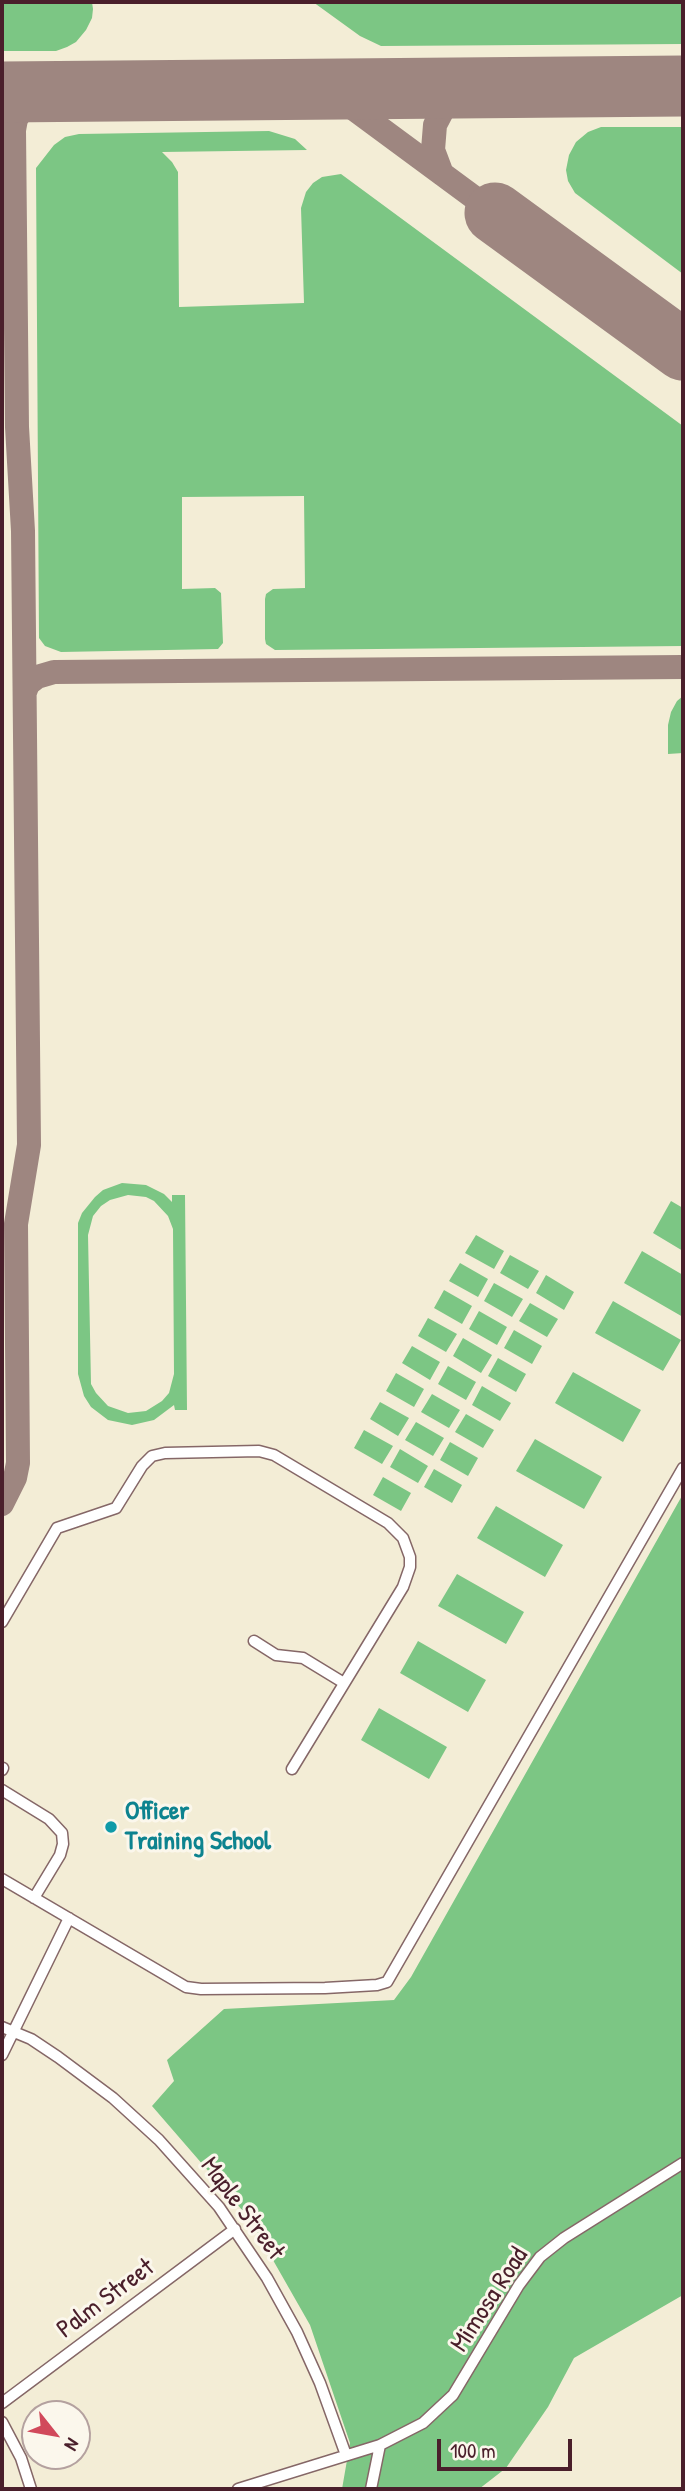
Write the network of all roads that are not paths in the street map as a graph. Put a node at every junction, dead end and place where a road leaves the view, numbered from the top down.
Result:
1 (683, 1468) edge
2 (2, 1622) edge
3 (254, 1642) dead end
4 (344, 1683) junction
5 (292, 1769) dead end
6 (2, 1790) edge
7 (2, 1879) edge
8 (34, 1898) junction
9 (69, 1918) junction
10 (2, 2027) edge
11 (13, 2031) junction
12 (2, 2055) edge
13 (683, 2163) edge
14 (235, 2229) junction
15 (2, 2403) edge
16 (2, 2422) edge
17 (380, 2445) junction
18 (346, 2455) junction
19 (32, 2489) edge
20 (238, 2489) edge
21 (371, 2489) edge

1 - 9 street
2 - 4 street
3 - 4 street
4 - 5 street
6 - 8 street
7 - 8 street
8 - 9 street
9 - 11 street
10 - 11 street, Maple Street
11 - 12 street
11 - 14 street, Maple Street
13 - 17 street, Mimosa Road
14 - 15 street, Palm Street
14 - 18 street, Maple Street
16 - 19 street
17 - 18 street
17 - 21 street
18 - 20 street

